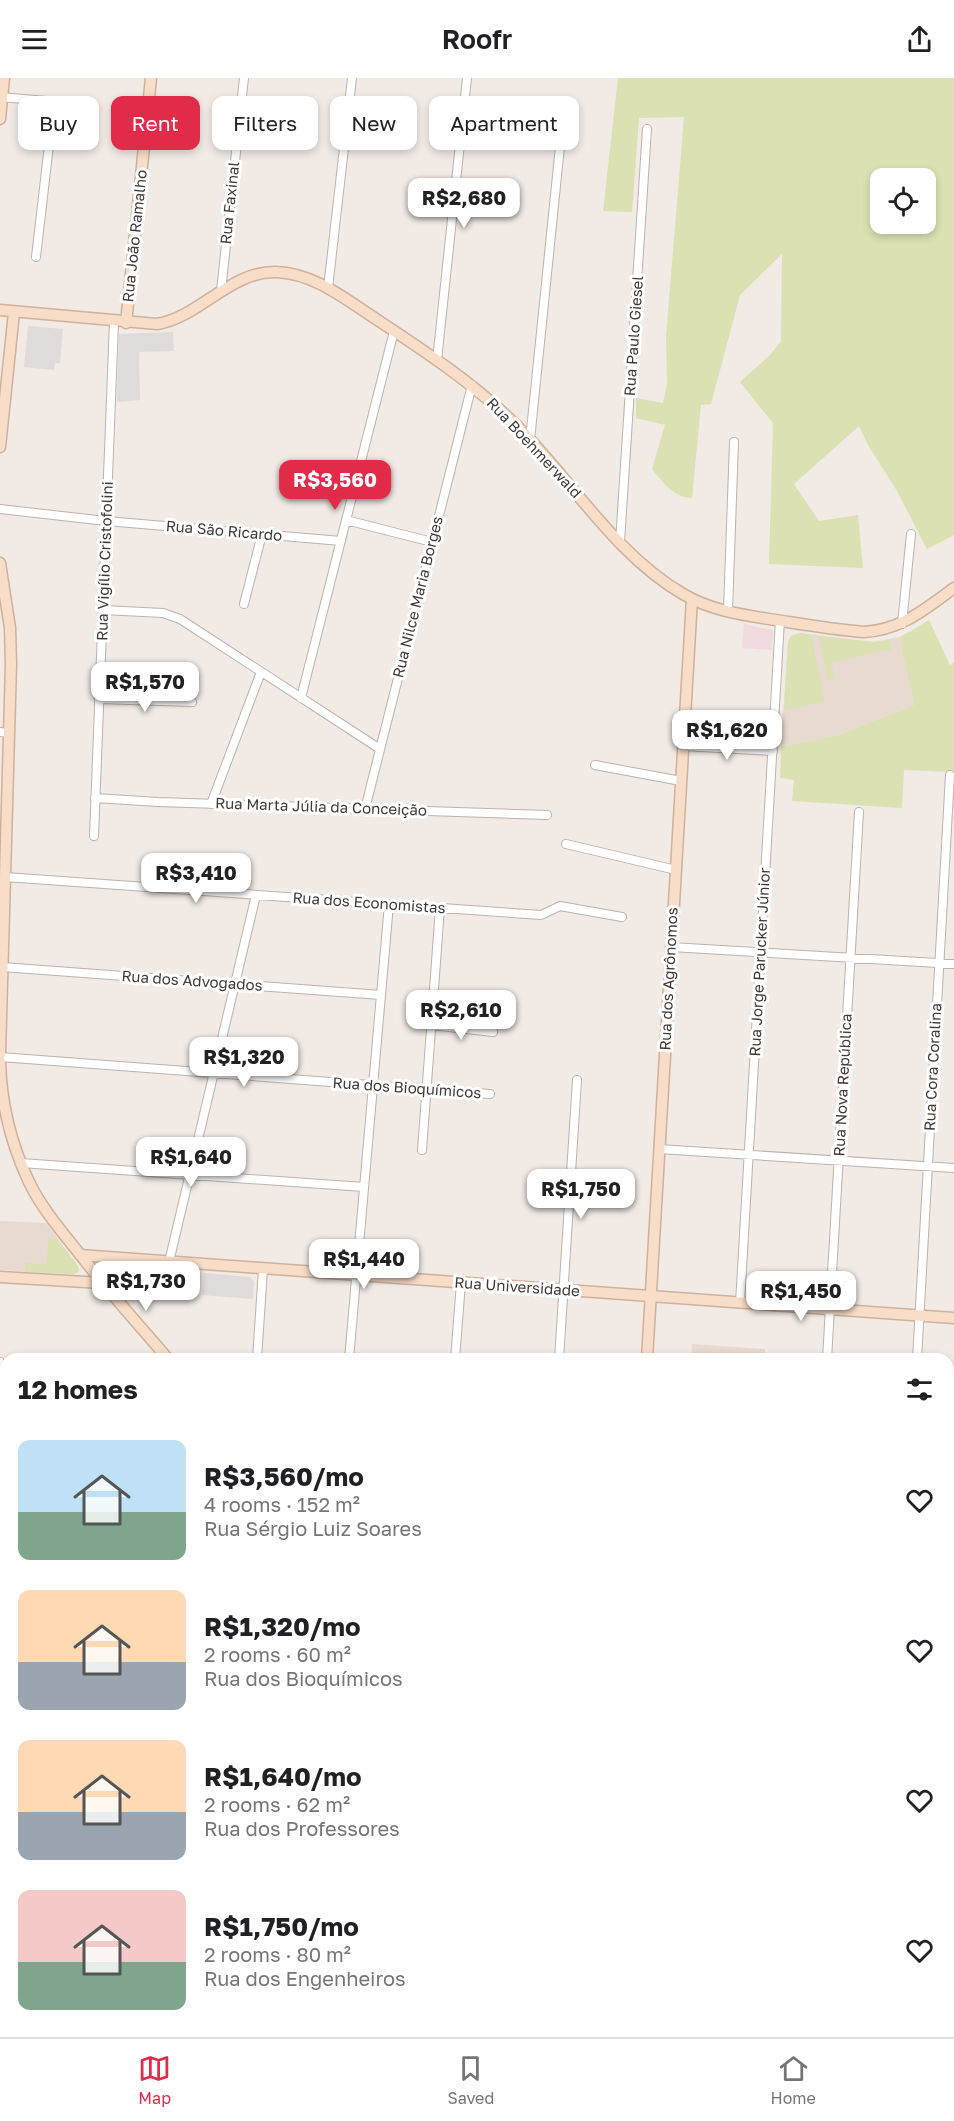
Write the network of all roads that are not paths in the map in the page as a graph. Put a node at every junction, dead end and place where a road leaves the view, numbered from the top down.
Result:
1 (4, 78) edge
2 (151, 78) edge
3 (244, 78) edge
4 (352, 78) edge
5 (467, 78) edge
6 (1, 97) edge
7 (18, 99) edge
8 (0, 120) edge
9 (647, 129) dead end
10 (48, 150) edge
11 (560, 150) edge
12 (36, 257) dead end
13 (328, 288) junction
14 (221, 291) junction
15 (0, 310) edge
16 (14, 312) junction
17 (114, 322) junction
18 (126, 323) junction
19 (394, 331) junction
20 (437, 360) junction
21 (472, 386) junction
22 (530, 440) junction
23 (734, 442) dead end
24 (0, 447) edge
25 (0, 509) edge
26 (346, 520) junction
27 (106, 521) junction
28 (262, 534) junction
29 (911, 534) dead end
30 (341, 541) junction
31 (432, 542) junction
32 (620, 543) junction
33 (0, 563) edge
34 (954, 588) edge
35 (692, 599) junction
36 (244, 604) dead end
37 (103, 610) junction
38 (728, 611) junction
39 (4, 613) edge
40 (780, 621) junction
41 (902, 624) junction
42 (261, 672) junction
43 (301, 698) junction
44 (99, 699) junction
45 (192, 702) dead end
46 (4, 732) edge
47 (683, 746) junction
48 (380, 750) junction
49 (773, 751) junction
50 (595, 765) dead end
51 (950, 775) dead end
52 (681, 781) junction
53 (95, 798) junction
54 (211, 804) junction
55 (365, 809) junction
56 (859, 812) dead end
57 (547, 815) dead end
58 (3, 823) edge
59 (94, 836) dead end
60 (566, 844) dead end
61 (676, 870) junction
62 (5, 877) junction
63 (256, 895) junction
64 (389, 904) junction
65 (440, 908) junction
66 (2, 913) edge
67 (622, 917) dead end
68 (671, 947) junction
69 (761, 952) junction
70 (850, 958) junction
71 (939, 963) junction
72 (954, 964) edge
73 (2, 968) junction
74 (235, 984) junction
75 (381, 995) junction
76 (1, 1002) edge
77 (431, 1025) junction
78 (493, 1032) dead end
79 (0, 1058) edge
80 (214, 1073) junction
81 (577, 1080) dead end
82 (373, 1085) junction
83 (426, 1089) junction
84 (490, 1094) dead end
85 (659, 1149) junction
86 (422, 1150) dead end
87 (749, 1154) junction
88 (839, 1160) junction
89 (21, 1162) junction
90 (928, 1166) junction
91 (954, 1167) edge
92 (189, 1175) junction
93 (364, 1187) junction
94 (80, 1255) junction
95 (169, 1262) junction
96 (263, 1269) junction
97 (356, 1275) junction
98 (0, 1277) edge
99 (102, 1283) junction
100 (461, 1283) junction
101 (564, 1290) junction
102 (651, 1297) junction
103 (740, 1303) junction
104 (830, 1310) junction
105 (919, 1316) junction
106 (954, 1318) edge
107 (163, 1353) edge
108 (257, 1353) edge
109 (350, 1353) edge
110 (455, 1353) edge
111 (559, 1353) edge
112 (647, 1353) edge
113 (827, 1353) edge
114 (916, 1353) edge

1 - 6 street
2 - 18 street, Rua João Ramalho
3 - 14 street, Rua Faxinal
4 - 13 street
5 - 20 street
6 - 7 street
6 - 8 street
9 - 32 street, Rua Paulo Giesel
10 - 12 street
11 - 22 street
13 - 14 street, Rua Boehmerwald
13 - 19 street, Rua Boehmerwald
14 - 18 street, Rua Boehmerwald
15 - 16 street, Rua Boehmerwald
16 - 17 street, Rua Boehmerwald
16 - 24 street
17 - 18 street, Rua Boehmerwald
17 - 27 street, Rua Vigílio Cristofolini
19 - 20 street, Rua Boehmerwald
19 - 26 street
20 - 21 street, Rua Boehmerwald
21 - 22 street, Rua Boehmerwald
21 - 31 street, Rua Nilce Maria Borges
22 - 32 street, Rua Boehmerwald
23 - 38 street
25 - 27 street, Rua São Ricardo
26 - 30 street
26 - 31 street
27 - 28 street, Rua São Ricardo
27 - 37 street, Rua Vigílio Cristofolini
28 - 30 street, Rua São Ricardo
28 - 36 street
29 - 41 street
30 - 43 street
31 - 48 street, Rua Nilce Maria Borges
32 - 35 street, Rua Boehmerwald
33 - 39 street
34 - 41 street, Rua Boehmerwald
35 - 38 street, Rua Boehmerwald
35 - 47 street, Rua dos Agrônomos
37 - 42 street
37 - 44 street, Rua Vigílio Cristofolini
38 - 40 street, Rua Boehmerwald
39 - 46 street
40 - 41 street, Rua Boehmerwald
40 - 49 street, Rua Jorge Parucker Júnior
42 - 43 street
42 - 54 street
43 - 48 street
44 - 45 street
44 - 53 street, Rua Vigílio Cristofolini
46 - 58 street
47 - 49 street
47 - 52 street, Rua dos Agrônomos
48 - 55 street, Rua Nilce Maria Borges
49 - 69 street, Rua Jorge Parucker Júnior
50 - 52 street
51 - 71 street, Rua Cora Coralina
52 - 61 street, Rua dos Agrônomos
53 - 54 street, Rua Marta Júlia da Conceição
53 - 59 street, Rua Vigílio Cristofolini
54 - 55 street, Rua Marta Júlia da Conceição
55 - 57 street, Rua Marta Júlia da Conceição
56 - 70 street, Rua Nova República
58 - 62 street
60 - 61 street
61 - 68 street, Rua dos Agrônomos
62 - 63 street, Rua dos Economistas
62 - 66 street
63 - 64 street, Rua dos Economistas
63 - 74 street
64 - 65 street, Rua dos Economistas
64 - 75 street
65 - 67 street, Rua dos Economistas
65 - 77 street
66 - 73 street
68 - 69 street
68 - 85 street, Rua dos Agrônomos
69 - 70 street
69 - 87 street, Rua Jorge Parucker Júnior
70 - 71 street
70 - 88 street, Rua Nova República
71 - 72 street
71 - 90 street, Rua Cora Coralina
73 - 74 street, Rua dos Advogados
73 - 76 street
74 - 75 street, Rua dos Advogados
74 - 80 street
75 - 82 street
76 - 79 street
77 - 78 street
77 - 83 street
79 - 80 street, Rua dos Bioquímicos
79 - 89 street
80 - 82 street, Rua dos Bioquímicos
80 - 92 street
81 - 101 street
82 - 83 street, Rua dos Bioquímicos
82 - 93 street
83 - 84 street, Rua dos Bioquímicos
83 - 86 street
85 - 87 street
85 - 102 street, Rua dos Agrônomos
87 - 88 street
87 - 103 street, Rua Jorge Parucker Júnior
88 - 90 street
88 - 104 street, Rua Nova República
89 - 92 street
89 - 94 street
90 - 91 street
90 - 105 street, Rua Cora Coralina
92 - 93 street
92 - 95 street
93 - 97 street
94 - 95 street, Rua Universidade
94 - 99 street
95 - 96 street, Rua Universidade
96 - 97 street, Rua Universidade
96 - 108 street
97 - 100 street, Rua Universidade
97 - 109 street
98 - 99 street
99 - 107 street
100 - 101 street, Rua Universidade
100 - 110 street
101 - 102 street, Rua Universidade
101 - 111 street
102 - 103 street, Rua Universidade
102 - 112 street, Rua dos Agrônomos
103 - 104 street, Rua Universidade
104 - 105 street, Rua Universidade
104 - 113 street, Rua Nova República
105 - 106 street, Rua Universidade
105 - 114 street, Rua Cora Coralina

